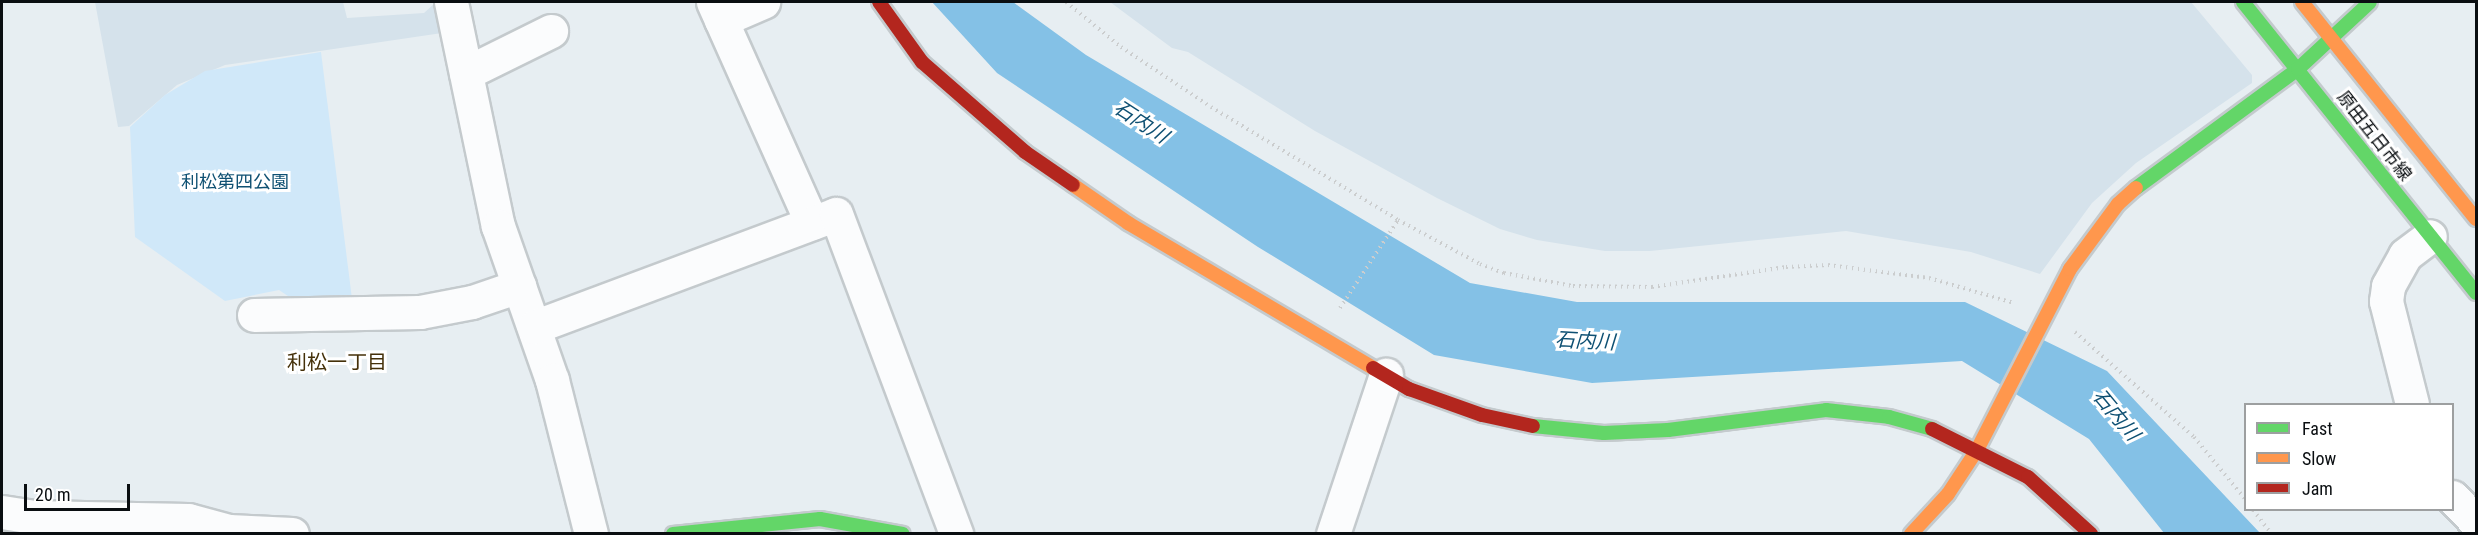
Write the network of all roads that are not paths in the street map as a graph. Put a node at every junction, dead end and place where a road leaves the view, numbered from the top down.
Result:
1 (451, 2) edge
2 (763, 2) edge
3 (879, 2) edge
4 (2243, 2) edge
5 (2301, 2) edge
6 (2370, 2) edge
7 (717, 11) edge
8 (551, 31) dead end
9 (2331, 39) junction
10 (2298, 69) junction
11 (466, 73) junction
12 (2476, 219) edge
13 (812, 223) junction
14 (2430, 236) junction
15 (519, 286) junction
16 (2476, 293) edge
17 (254, 315) dead end
18 (534, 327) junction
19 (1386, 375) junction
20 (2412, 403) edge
21 (1977, 450) junction
22 (2454, 499) edge
23 (2, 512) edge
24 (2476, 522) edge
25 (229, 532) edge
26 (292, 534) edge
27 (591, 534) edge
28 (674, 534) edge
29 (903, 534) edge
30 (956, 534) edge
31 (1333, 534) edge
32 (1911, 534) edge
33 (2091, 534) edge

1 - 11 street
2 - 7 street
3 - 19 street
4 - 10 street, 原田五日市線
5 - 9 street, 原田五日市線
6 - 9 street
7 - 13 street
8 - 11 street
9 - 10 street
9 - 12 street, 原田五日市線
10 - 14 street, 原田五日市線
10 - 21 street
11 - 15 street
13 - 18 street
13 - 30 street
14 - 16 street, 原田五日市線
14 - 20 street
15 - 17 street
15 - 18 street
18 - 27 street
19 - 21 street
19 - 31 street
21 - 32 street
21 - 33 street
22 - 24 street
23 - 25 street
25 - 26 street
28 - 29 street

